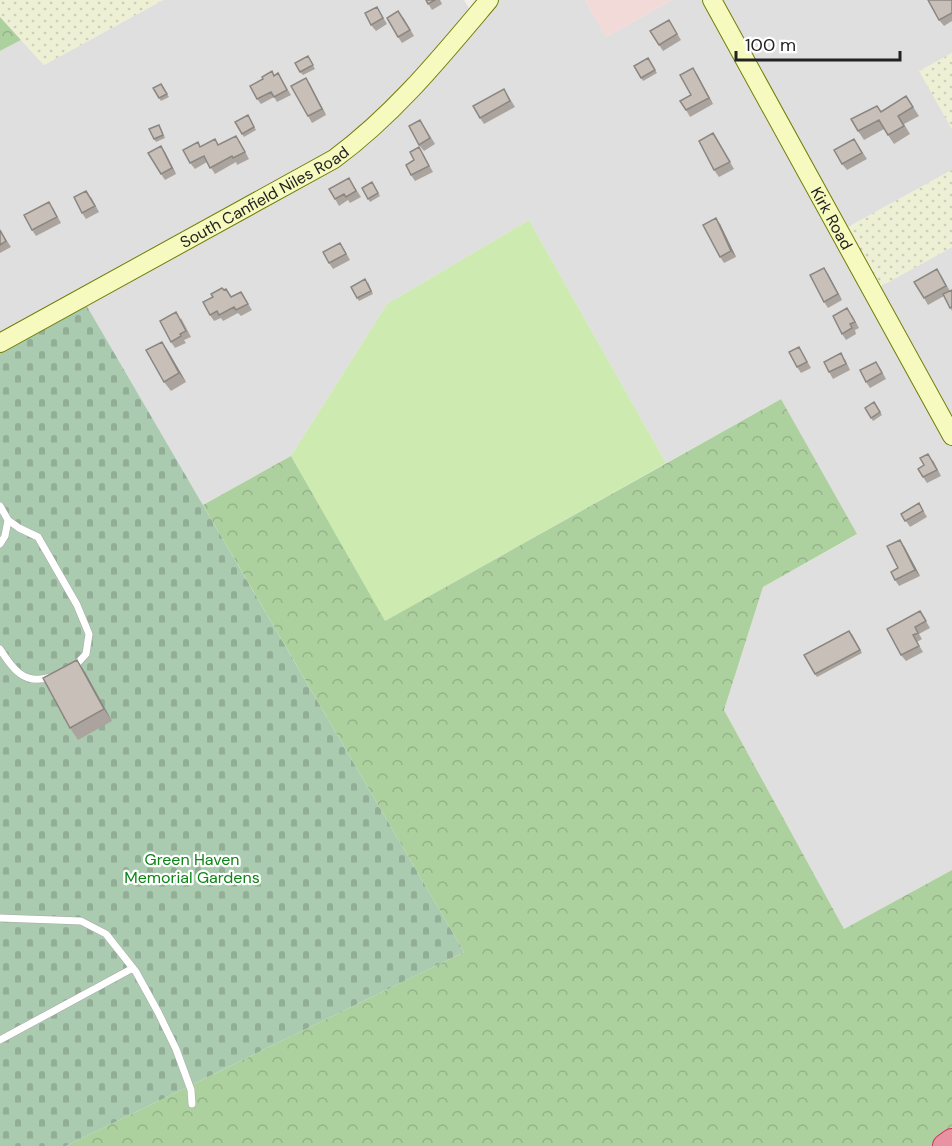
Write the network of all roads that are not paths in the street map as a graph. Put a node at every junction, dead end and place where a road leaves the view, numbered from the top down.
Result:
1 (489, 0) edge
2 (712, 0) edge
3 (0, 343) edge
4 (952, 436) edge
5 (0, 506) edge
6 (8, 520) junction
7 (0, 544) edge
8 (0, 649) edge
9 (69, 669) edge
10 (53, 676) edge
11 (0, 918) edge
12 (133, 969) junction
13 (0, 1040) edge
14 (192, 1104) dead end
15 (952, 1141) edge
16 (945, 1146) edge

1 - 3 main road, South Canfield Niles Road
2 - 4 main road, Kirk Road
5 - 6 lane
6 - 7 lane
6 - 9 lane
8 - 10 lane
11 - 12 lane
12 - 13 lane
12 - 14 lane
15 - 16 highway

